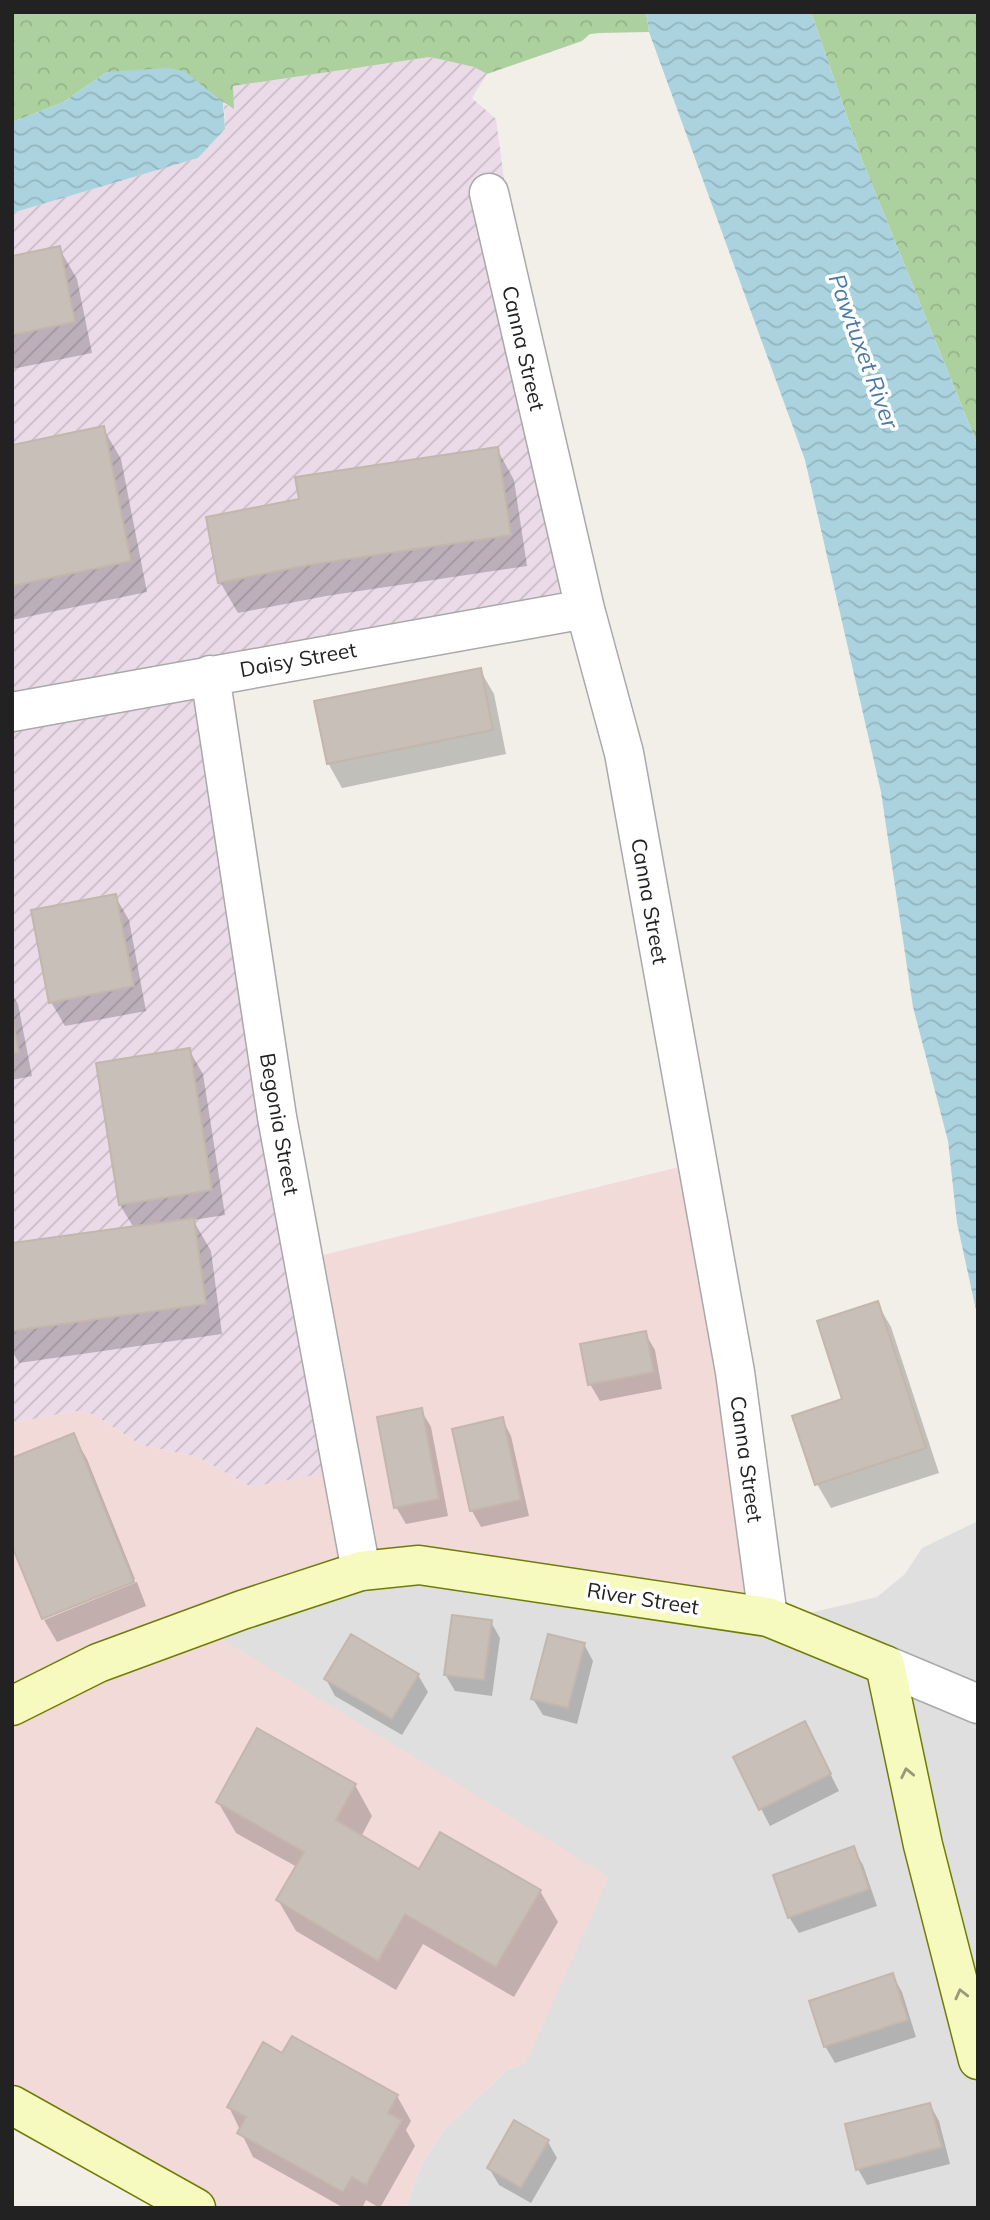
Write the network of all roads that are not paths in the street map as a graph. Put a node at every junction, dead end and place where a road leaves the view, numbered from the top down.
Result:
1 (489, 193) dead end
2 (584, 609) junction
3 (210, 675) junction
4 (12, 712) edge
5 (361, 1571) junction
6 (768, 1617) junction
7 (885, 1665) junction
8 (978, 1704) edge
9 (12, 1706) edge
10 (978, 2060) edge
11 (12, 2105) edge
12 (196, 2208) edge

1 - 2 street, Canna Street
2 - 3 street, Daisy Street
2 - 6 street, Canna Street
3 - 4 street, Daisy Street
3 - 5 street, Begonia Street
5 - 6 main road, River Street
5 - 9 main road, River Street
6 - 7 main road, River Street
7 - 8 street
10 -> 7 main road
11 - 12 main road

